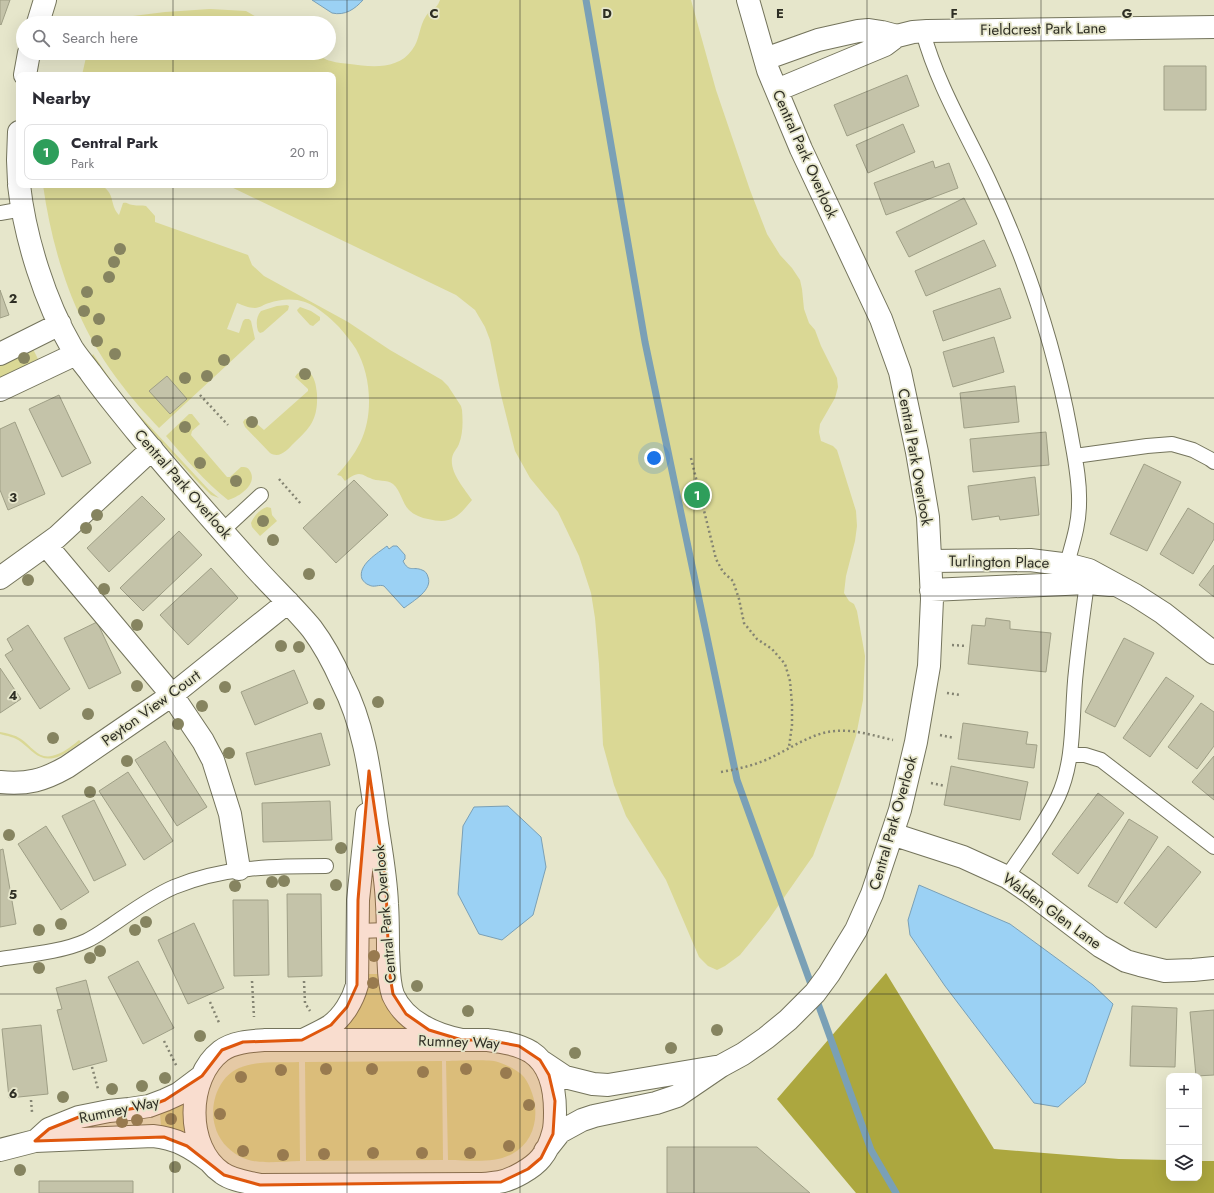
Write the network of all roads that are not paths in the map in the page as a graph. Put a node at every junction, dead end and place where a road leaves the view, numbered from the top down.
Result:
1 (46, 0) edge
2 (748, 0) edge
3 (40, 16) edge
4 (1214, 27) edge
5 (923, 32) junction
6 (897, 36) junction
7 (765, 59) junction
8 (28, 60) edge
9 (26, 72) edge
10 (777, 90) junction
11 (20, 188) edge
12 (23, 209) junction
13 (0, 213) edge
14 (60, 324) junction
15 (0, 354) edge
16 (76, 354) junction
17 (0, 390) edge
18 (152, 449) junction
19 (1075, 456) junction
20 (1214, 462) edge
21 (261, 495) dead end
22 (223, 530) junction
23 (46, 545) junction
24 (931, 561) junction
25 (1065, 574) junction
26 (1088, 576) junction
27 (0, 578) edge
28 (931, 590) junction
29 (288, 602) junction
30 (1214, 653) edge
31 (172, 695) junction
32 (1070, 755) junction
33 (370, 771) junction
34 (0, 782) edge
35 (892, 834) junction
36 (1214, 847) edge
37 (326, 866) dead end
38 (239, 869) junction
39 (1007, 877) junction
40 (388, 930) junction
41 (358, 931) junction
42 (0, 959) edge
43 (1214, 968) edge
44 (302, 1040) junction
45 (462, 1040) junction
46 (540, 1060) junction
47 (721, 1066) junction
48 (202, 1076) junction
49 (605, 1085) junction
50 (610, 1113) junction
51 (36, 1141) junction
52 (0, 1150) edge
53 (545, 1151) junction
54 (211, 1162) junction
55 (355, 1189) edge

1 - 3 street
2 - 7 street, Central Park Overlook
4 - 5 street, Fieldcrest Park Lane
5 - 6 street, Fieldcrest Park Lane
5 - 19 lane
6 - 7 street, Fieldcrest Park Lane
6 - 10 street, Fieldcrest Park Lane
7 - 10 street, Central Park Overlook
8 - 9 street
10 - 24 street, Central Park Overlook
11 - 12 street, Central Park Overlook
12 - 13 lane
12 - 14 street, Central Park Overlook
14 - 15 street
14 - 16 street, Central Park Overlook
16 - 17 street
16 - 18 street, Central Park Overlook
18 - 22 street, Central Park Overlook
18 - 23 street
19 - 20 lane
19 - 25 lane
21 - 22 lane
22 - 29 street, Central Park Overlook
23 - 27 street
23 - 31 street
24 - 25 street, Turlington Place
24 - 28 street, Central Park Overlook
25 - 26 street
25 - 28 street, Turlington Place
26 - 30 street
26 - 32 lane
28 - 35 street, Central Park Overlook
29 - 31 street, Peyton View Court
29 - 33 street, Central Park Overlook
31 - 34 street, Peyton View Court
31 - 38 street
32 - 36 lane
32 - 39 lane
33 - 40 street, Central Park Overlook
33 - 41 street, Central Park Overlook
35 - 39 street, Walden Glen Lane
35 - 47 street, Central Park Overlook
37 - 38 lane
38 - 42 lane
39 - 43 street, Walden Glen Lane
40 - 41 lane
40 - 45 street, Central Park Overlook
41 - 44 street, Central Park Overlook
44 - 45 street, Rumney Way
44 - 48 street, Rumney Way
45 - 46 street, Rumney Way
46 - 49 street
46 - 53 street, Rumney Way
47 - 49 street
47 - 50 street
48 - 51 street, Rumney Way
48 - 54 street, Rumney Way
49 - 50 street
50 - 53 street
51 - 52 street, Rumney Way
51 - 54 street, Rumney Way
53 - 55 street, Rumney Way
54 - 55 street, Rumney Way

